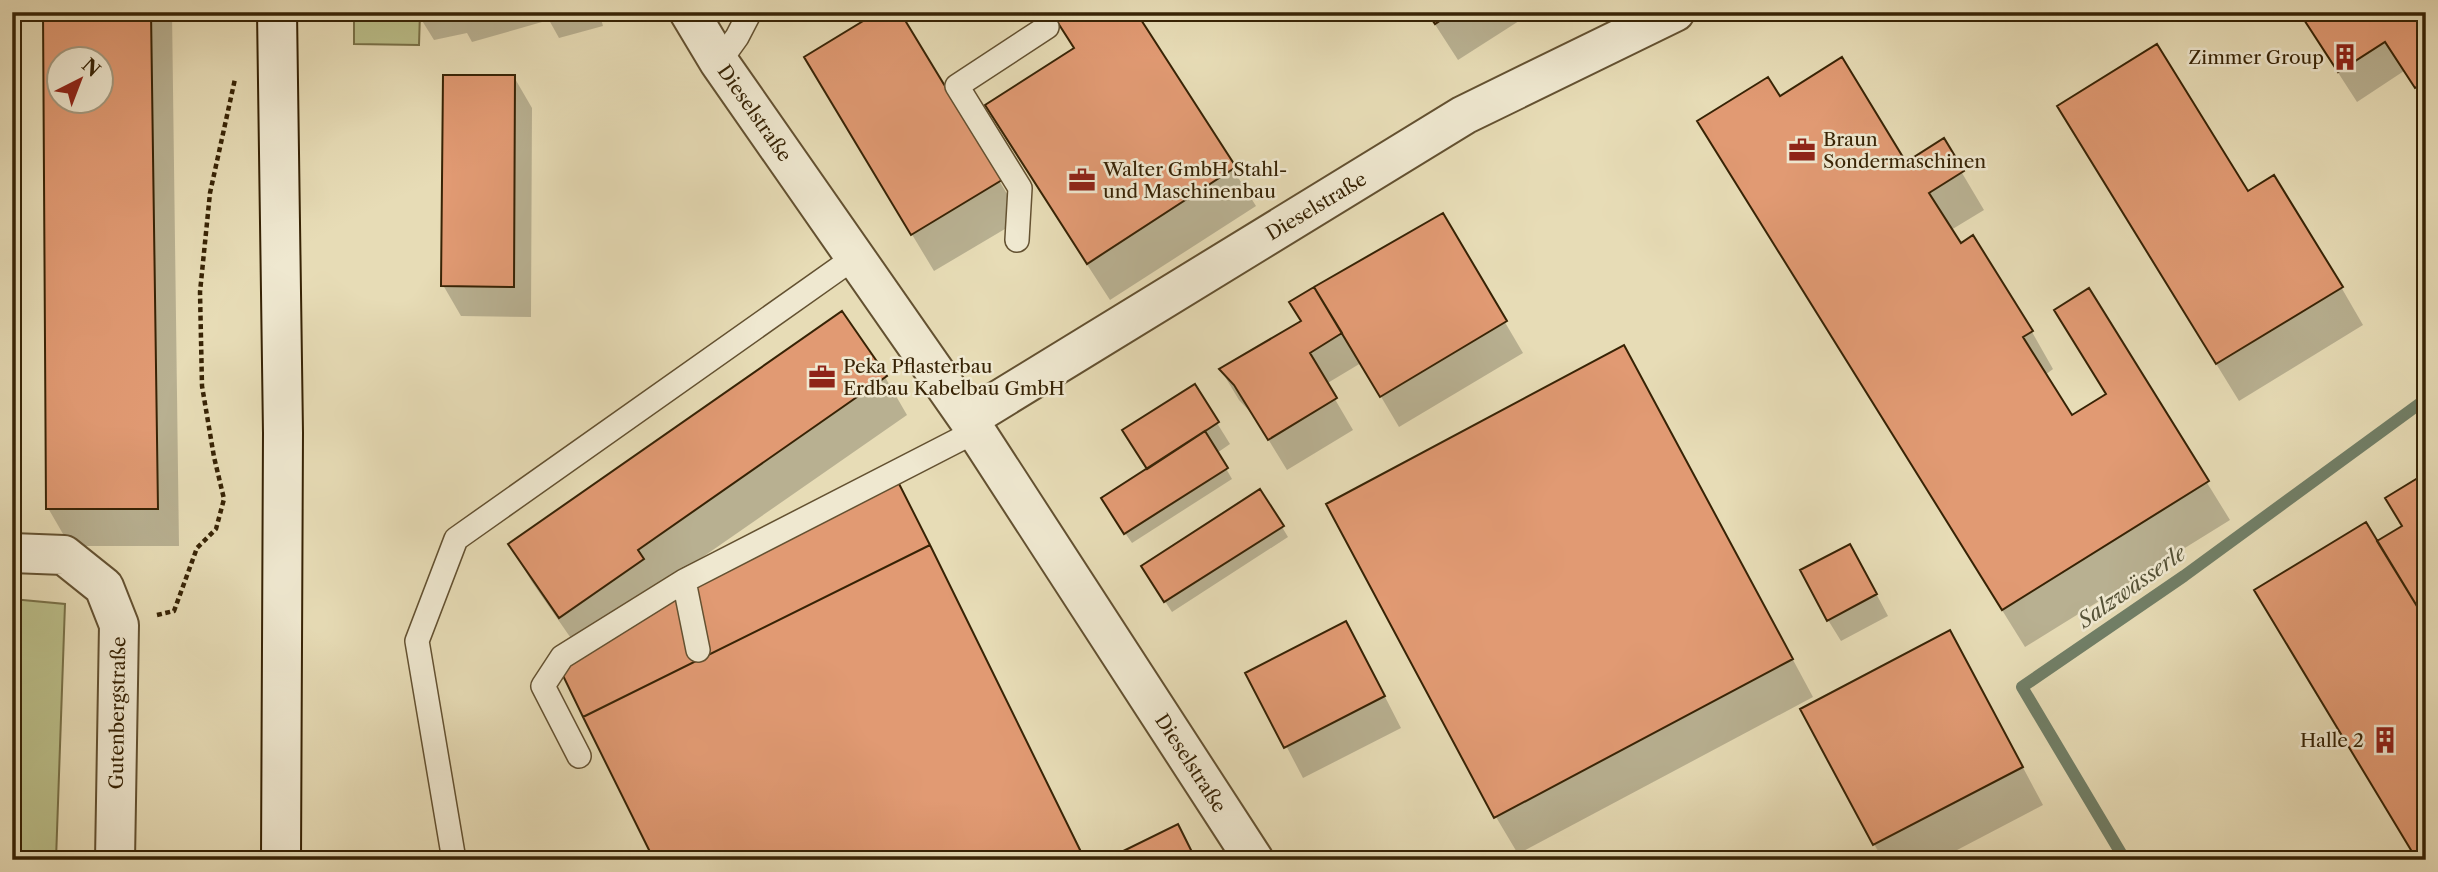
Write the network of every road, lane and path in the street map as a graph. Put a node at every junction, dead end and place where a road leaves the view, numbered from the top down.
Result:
1 (278, 12) edge
2 (689, 12) edge
3 (750, 12) edge
4 (1675, 12) edge
5 (1047, 27) dead end
6 (719, 62) junction
7 (237, 70) dead end
8 (1017, 240) dead end
9 (855, 257) junction
10 (971, 426) junction
11 (12, 553) edge
12 (684, 581) junction
13 (118, 625) junction
14 (698, 650) dead end
15 (579, 755) dead end
16 (115, 860) edge
17 (281, 860) edge
18 (454, 860) edge
19 (1254, 860) edge

1 - 17 street
2 - 6 street, Dieselstraße
3 - 6 lane
4 - 10 street, Dieselstraße
5 - 8 lane
6 - 9 street, Dieselstraße
7 - 13 path
9 - 10 street, Dieselstraße
9 - 18 lane
10 - 12 lane
10 - 19 street, Dieselstraße
11 - 13 street, Gutenbergstraße
12 - 14 lane
12 - 15 lane
13 - 16 street, Gutenbergstraße

